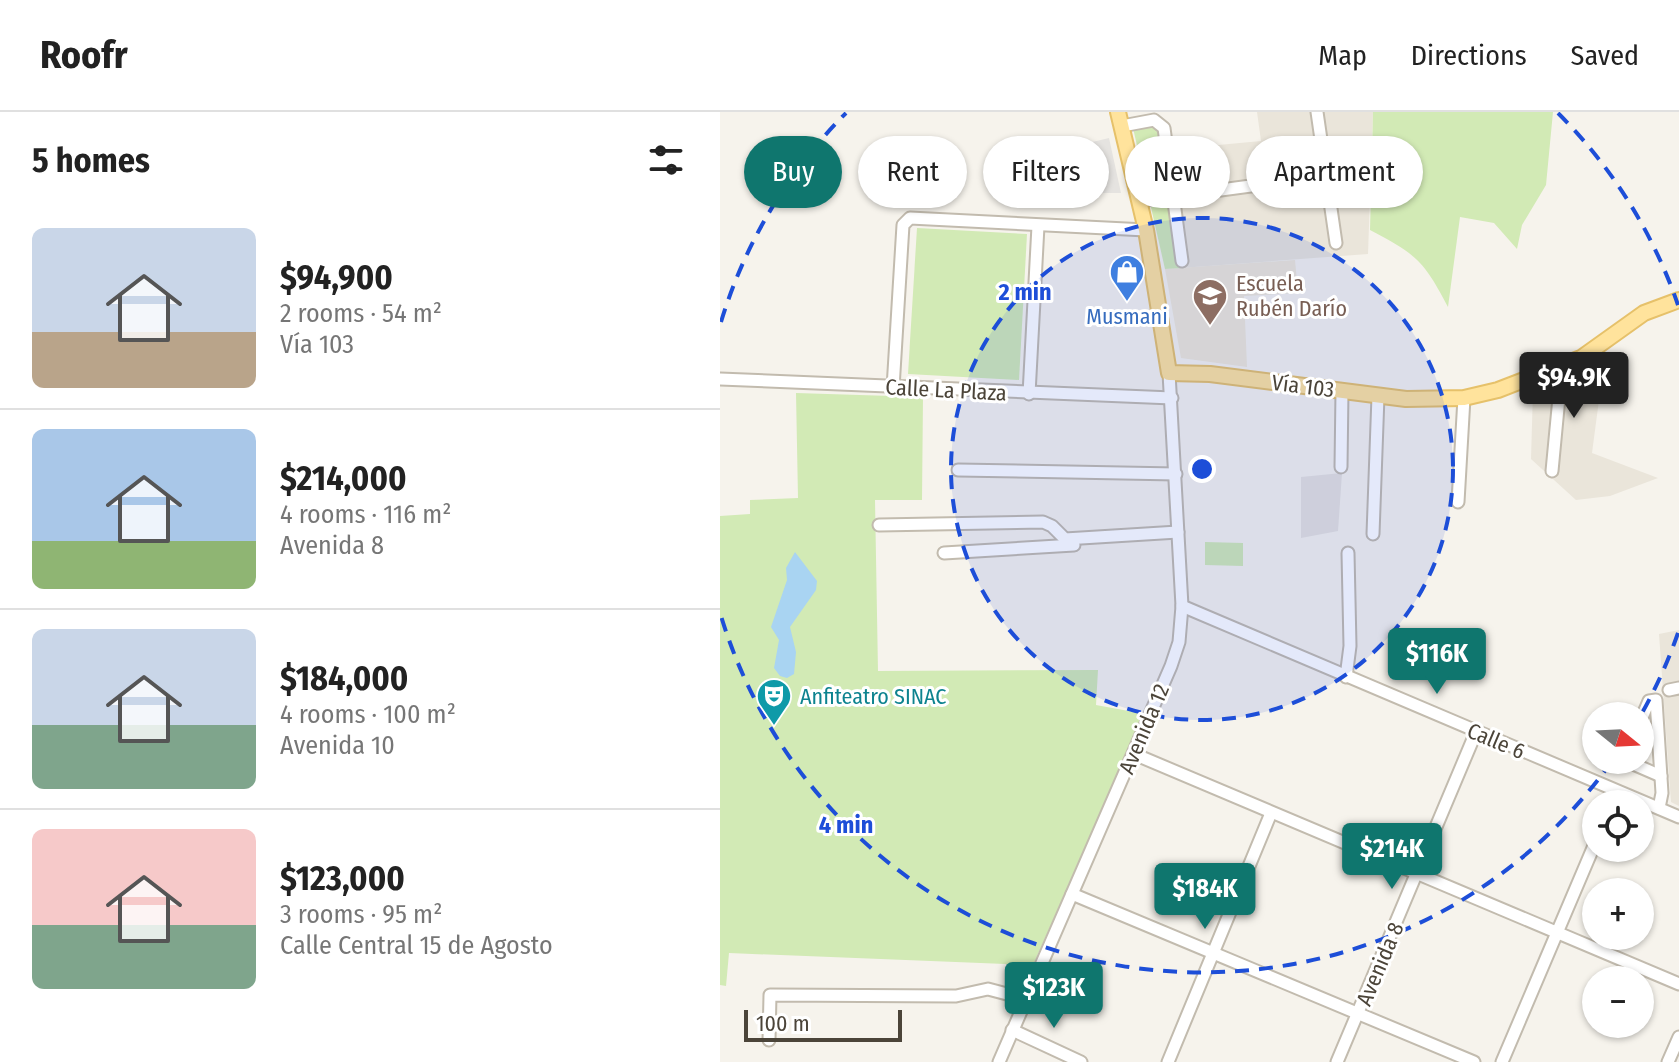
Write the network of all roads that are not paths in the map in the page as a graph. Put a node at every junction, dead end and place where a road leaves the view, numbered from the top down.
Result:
1 (1317, 112) edge
2 (1120, 119) edge
3 (1165, 136) edge
4 (1320, 136) edge
5 (1125, 141) edge
6 (1141, 208) edge
7 (1175, 208) edge
8 (1330, 208) edge
9 (1038, 226) junction
10 (1146, 230) junction
11 (1336, 243) dead end
12 (1182, 261) dead end
13 (1679, 300) edge
14 (1562, 366) junction
15 (1169, 373) junction
16 (720, 379) edge
17 (893, 388) junction
18 (1342, 391) junction
19 (1029, 394) junction
20 (1378, 396) junction
21 (1172, 398) junction
22 (1464, 398) junction
23 (1341, 467) dead end
24 (958, 470) dead end
25 (1552, 471) dead end
26 (1176, 474) junction
27 (1458, 502) dead end
28 (879, 525) dead end
29 (1373, 534) dead end
30 (1178, 535) junction
31 (944, 553) dead end
32 (1348, 553) dead end
33 (1182, 606) junction
34 (1346, 677) junction
35 (1649, 702) edge
36 (1476, 732) junction
37 (1134, 754) junction
38 (1654, 773) edge
39 (1661, 776) junction
40 (1613, 790) edge
41 (1654, 806) edge
42 (1659, 808) junction
43 (1271, 813) junction
44 (1679, 817) edge
45 (1587, 862) edge
46 (1418, 874) junction
47 (1072, 894) junction
48 (1556, 931) junction
49 (1215, 954) junction
50 (1679, 984) edge
51 (1026, 999) junction
52 (1359, 1013) junction
53 (1012, 1030) junction
54 (1679, 1037) edge
55 (769, 1040) dead end
56 (1057, 1056) edge
57 (999, 1062) edge
58 (1081, 1062) edge
59 (1168, 1062) edge
60 (1337, 1062) edge
61 (1474, 1062) edge
62 (1502, 1062) edge
63 (1668, 1062) edge

1 - 4 street
2 - 3 street
2 - 5 main road
6 - 10 main road
7 - 12 street
8 - 11 street
9 - 10 street
9 - 17 street
9 - 19 street
10 - 15 main road
13 - 14 main road, Vía 103
14 - 22 main road, Vía 103
14 - 25 street
15 - 18 main road, Vía 103
15 - 21 street, Avenida 12
16 - 17 street, Calle La Plaza
17 - 19 street, Calle La Plaza
18 - 20 main road, Vía 103
18 - 23 street
19 - 21 street, Calle La Plaza
20 - 22 main road, Vía 103
20 - 29 street
21 - 26 street, Avenida 12
22 - 27 street
24 - 26 street
26 - 30 street, Avenida 12
28 - 30 street
30 - 31 street
30 - 33 street, Avenida 12
32 - 34 street
33 - 34 street, Calle 6
33 - 37 street, Avenida 12
34 - 36 street, Calle 6
35 - 39 street
36 - 40 street, Calle 6
36 - 46 street, Avenida 8
37 - 43 street
37 - 47 street, Avenida 12
38 - 39 street
39 - 42 street
41 - 42 street, Calle 6
42 - 44 street, Calle 6
43 - 46 street
43 - 49 street
45 - 48 street
46 - 48 street
46 - 52 street, Avenida 8
47 - 49 street
47 - 51 street, Avenida 12
48 - 50 street
48 - 62 street
49 - 52 street
49 - 59 street
51 - 53 street, Avenida 12
51 - 55 street
52 - 60 street, Avenida 8
52 - 61 street
53 - 56 street
53 - 57 street, Avenida 12
54 - 63 street
56 - 58 street

